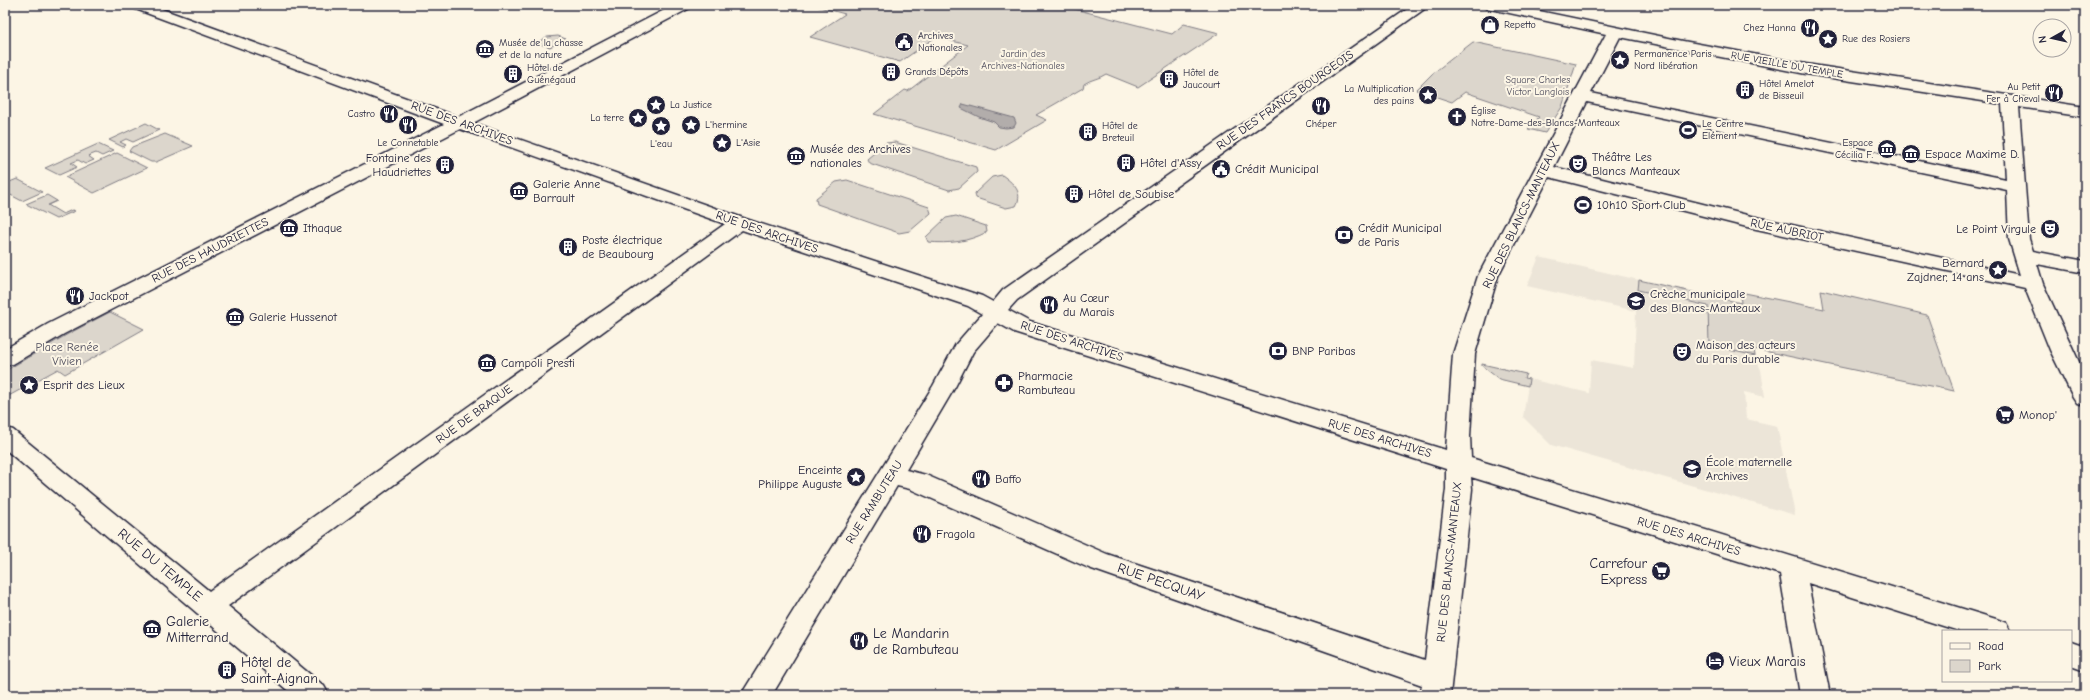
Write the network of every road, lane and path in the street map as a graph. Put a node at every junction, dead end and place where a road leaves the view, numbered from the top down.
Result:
1 (138, 5) edge
2 (685, 5) edge
3 (1423, 5) edge
4 (1491, 5) edge
5 (1565, 5) edge
6 (1552, 18) junction
7 (1615, 32) junction
8 (1582, 96) junction
9 (2010, 100) junction
10 (2085, 112) edge
11 (460, 123) junction
12 (1542, 170) junction
13 (2015, 186) junction
14 (740, 223) junction
15 (2023, 255) junction
16 (2085, 267) edge
17 (2033, 284) junction
18 (995, 312) junction
19 (5, 360) edge
20 (2085, 397) edge
21 (5, 436) edge
22 (1459, 463) junction
23 (891, 475) junction
24 (1792, 568) junction
25 (208, 606) junction
26 (1993, 630) edge
27 (2072, 654) edge
28 (2085, 659) edge
29 (1436, 686) edge
30 (314, 695) edge
31 (756, 695) edge
32 (1815, 695) edge

1 - 11 street, RUE DES ARCHIVES
2 - 11 street, RUE DES HAUDRIETTES
3 - 18 street, RUE DES FRANCS BOURGEOIS
4 - 6 street, RUE VIEILLE DU TEMPLE
5 - 6 street
6 - 7 street, RUE VIEILLE DU TEMPLE
7 - 8 street, RUE DES BLANCS-MANTEAUX
7 - 9 street, RUE VIEILLE DU TEMPLE
8 - 12 street, RUE DES BLANCS-MANTEAUX
8 - 13 street
9 - 10 street, RUE VIEILLE DU TEMPLE
9 - 13 street
11 - 14 street, RUE DES ARCHIVES
11 - 19 street, RUE DES HAUDRIETTES
12 - 17 street, RUE AUBRIOT
12 - 22 street, RUE DES BLANCS-MANTEAUX
13 - 15 street
14 - 18 street, RUE DES ARCHIVES
14 - 25 street, RUE DE BRAQUE
15 - 16 street
15 - 17 street
17 - 20 street
18 - 22 street, RUE DES ARCHIVES
18 - 23 street, RUE RAMBUTEAU
21 - 25 street, RUE DU TEMPLE
22 - 24 street, RUE DES ARCHIVES
22 - 29 street, RUE DES BLANCS-MANTEAUX
23 - 29 street, RUE PECQUAY
23 - 31 street, RUE RAMBUTEAU
24 - 26 street, RUE DES ARCHIVES
24 - 32 street
25 - 30 street, RUE DU TEMPLE
27 - 28 street

